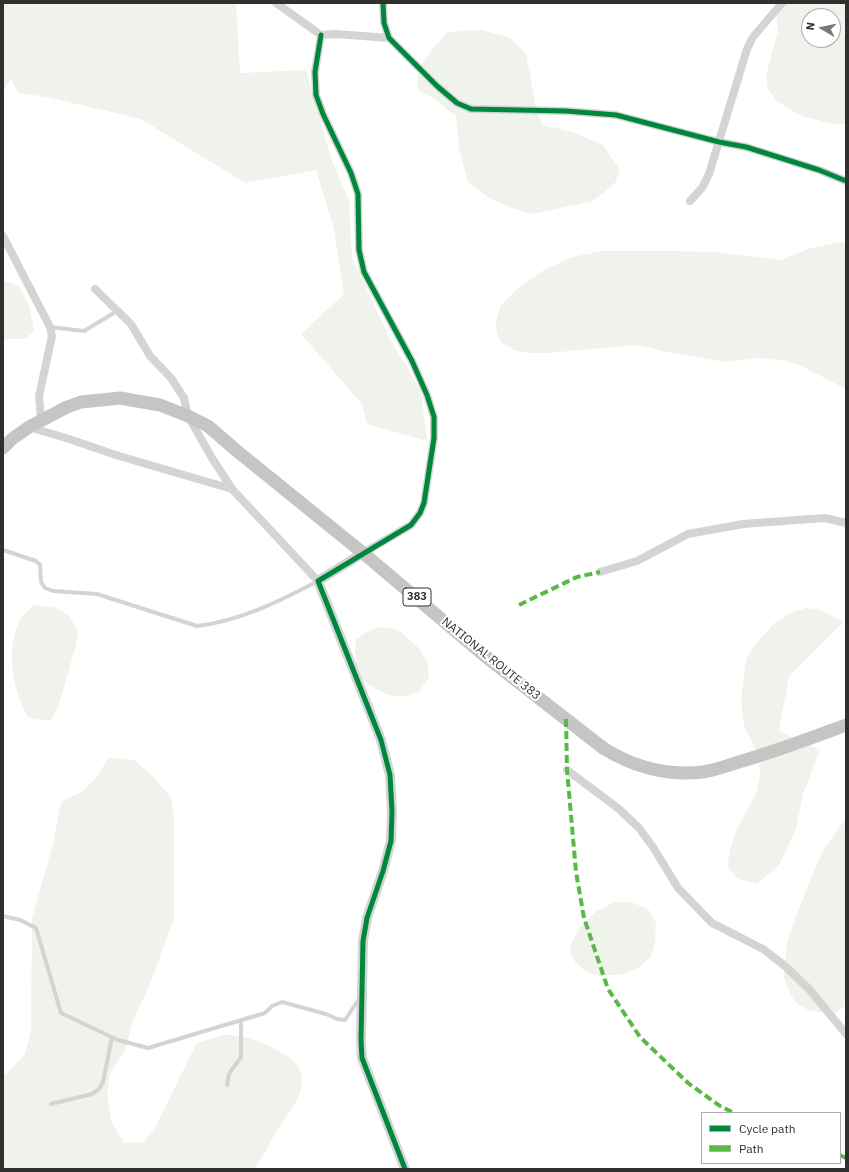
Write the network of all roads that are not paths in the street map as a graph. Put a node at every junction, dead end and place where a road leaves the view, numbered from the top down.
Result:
1 (276, 3) edge
2 (383, 3) edge
3 (782, 3) edge
4 (322, 35) junction
5 (389, 38) junction
6 (720, 142) junction
7 (846, 181) edge
8 (690, 201) dead end
9 (3, 236) edge
10 (95, 289) dead end
11 (117, 311) junction
12 (50, 327) junction
13 (188, 416) junction
14 (42, 420) junction
15 (28, 427) junction
16 (3, 448) edge
17 (232, 489) junction
18 (846, 523) edge
19 (3, 550) edge
20 (363, 553) junction
21 (600, 572) dead end
22 (318, 581) junction
23 (846, 725) edge
24 (567, 770) dead end
25 (3, 916) edge
26 (362, 993) junction
27 (241, 1020) junction
28 (846, 1034) edge
29 (112, 1037) junction
30 (227, 1085) dead end
31 (51, 1104) dead end
32 (405, 1169) edge

1 - 4 street
2 - 5 street
3 - 6 street
4 - 5 street
4 - 20 street
5 - 6 street
6 - 7 street
6 - 8 street
9 - 12 street
10 - 11 street
11 - 12 lane
11 - 13 street
12 - 14 street
13 - 14 highway, NATIONAL ROUTE 383 / 383
13 - 17 street
13 - 20 highway, NATIONAL ROUTE 383 / 383
14 - 15 highway, NATIONAL ROUTE 383 / 383
15 - 16 highway, NATIONAL ROUTE 383 / 383
15 - 17 street
17 - 22 street
18 - 21 street
19 - 22 lane
20 - 22 street
20 - 23 highway, NATIONAL ROUTE 383 / 383
22 - 26 street
24 - 28 street
25 - 29 lane
26 - 27 lane
26 - 32 street
27 - 29 lane
27 - 30 lane
29 - 31 lane

